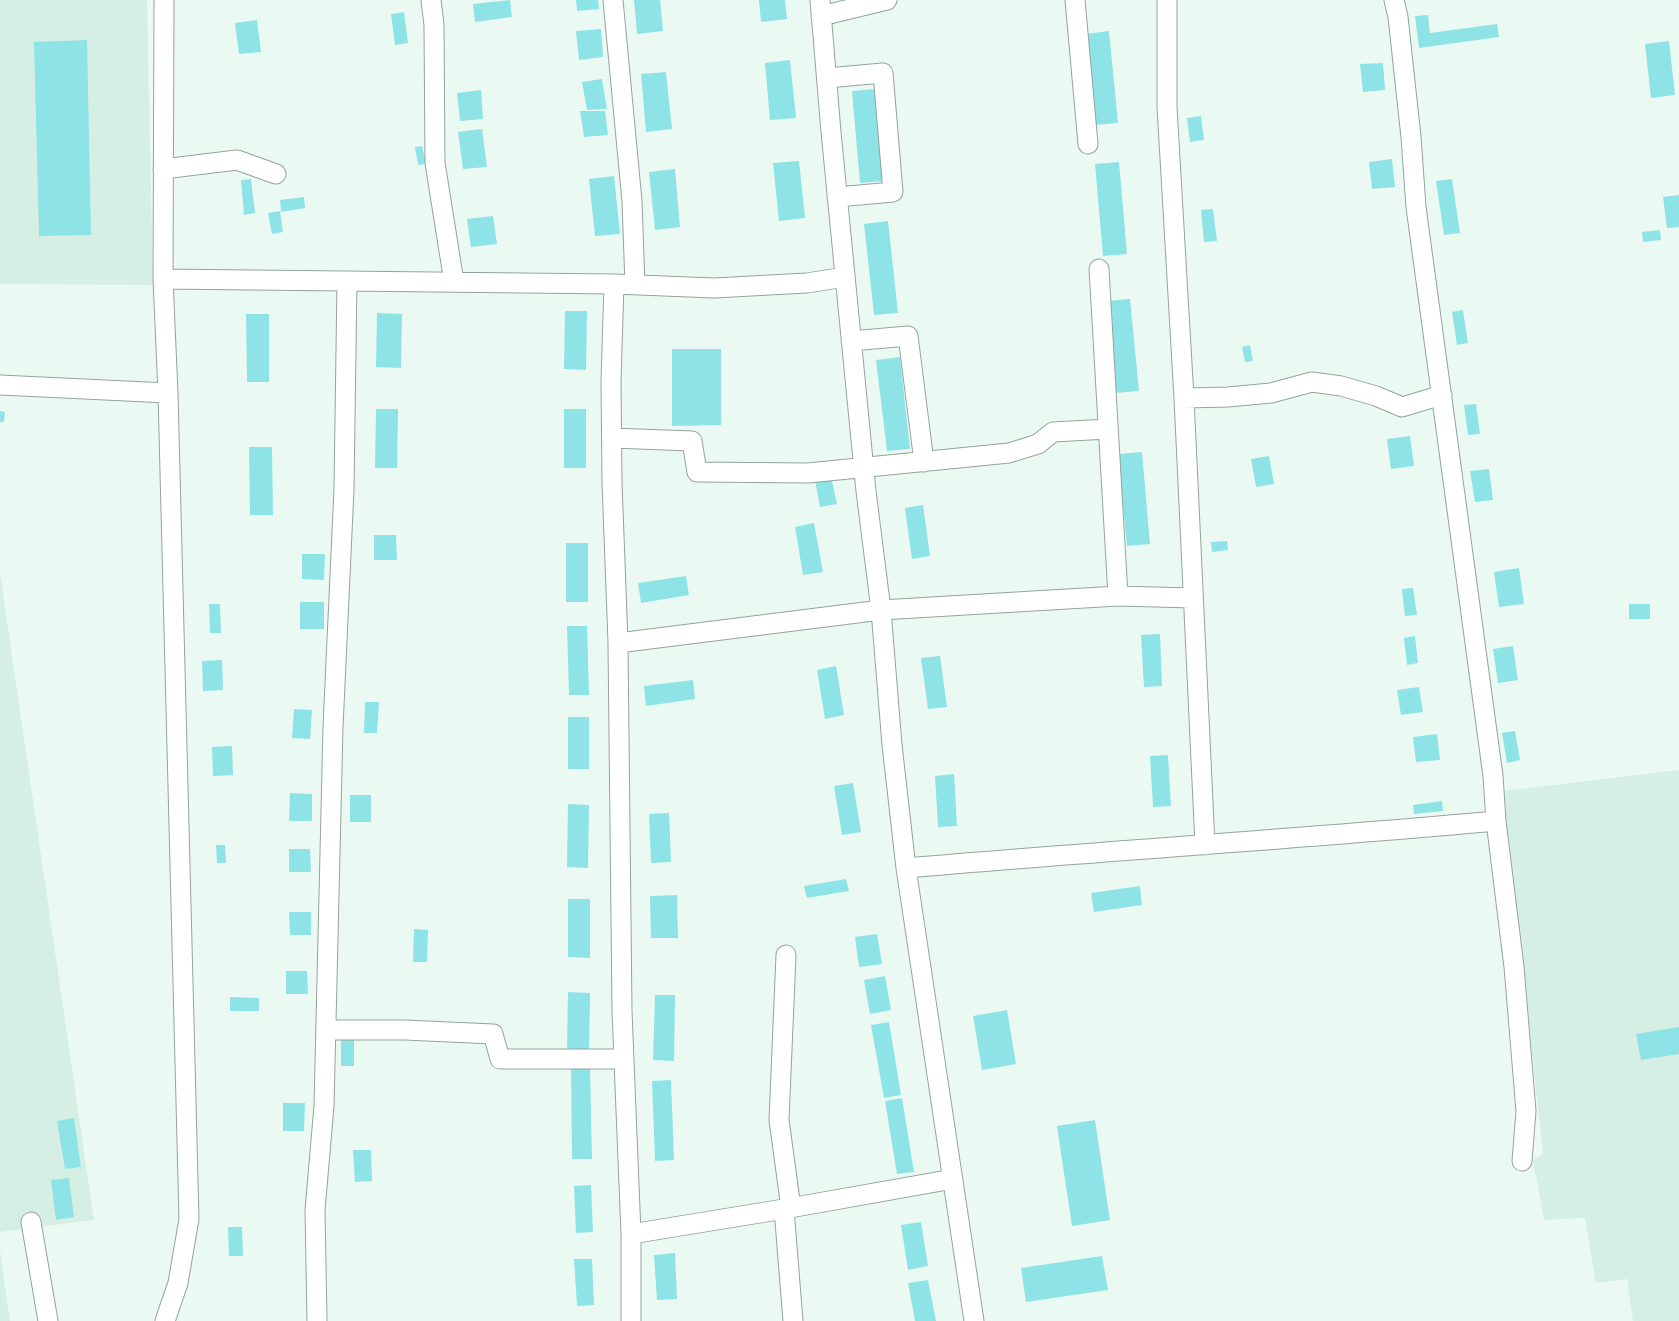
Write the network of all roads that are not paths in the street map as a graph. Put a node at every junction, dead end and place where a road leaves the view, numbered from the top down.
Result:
1 (164, 0) edge
2 (431, 0) edge
3 (613, 0) edge
4 (887, 0) edge
5 (1075, 0) edge
6 (1167, 0) edge
7 (1394, 0) edge
8 (820, 8) edge
9 (826, 78) junction
10 (1088, 144) dead end
11 (164, 169) junction
12 (276, 174) dead end
13 (837, 197) junction
14 (1099, 269) dead end
15 (845, 276) junction
16 (163, 279) junction
17 (348, 281) junction
18 (454, 282) junction
19 (614, 284) junction
20 (635, 285) junction
21 (851, 341) junction
22 (0, 385) edge
23 (168, 393) junction
24 (1442, 395) junction
25 (1184, 398) junction
26 (1108, 429) junction
27 (612, 438) junction
28 (924, 462) junction
29 (864, 467) junction
30 (1118, 596) junction
31 (1192, 598) junction
32 (881, 610) junction
33 (618, 643) junction
34 (1496, 821) junction
35 (1205, 845) junction
36 (906, 868) junction
37 (786, 955) dead end
38 (326, 1030) junction
39 (624, 1060) junction
40 (1522, 1161) dead end
41 (953, 1179) junction
42 (788, 1208) junction
43 (31, 1222) dead end
44 (631, 1234) junction
45 (48, 1321) edge
46 (165, 1321) edge
47 (317, 1321) edge
48 (631, 1321) edge
49 (793, 1321) edge
50 (974, 1321) edge

1 - 11 street
2 - 18 street
3 - 20 street
4 - 8 street
5 - 10 street
6 - 25 street
7 - 24 street
8 - 9 street
9 - 13 street
9 - 13 street
11 - 12 street
11 - 16 street
13 - 15 street
14 - 26 street
15 - 20 street
15 - 21 street
16 - 17 street
16 - 23 street
17 - 18 street
17 - 38 street
18 - 19 street
19 - 20 street
19 - 27 street
21 - 28 street
21 - 29 street
22 - 23 street
23 - 46 street
24 - 25 street
24 - 34 street
25 - 31 street
26 - 28 street
26 - 30 street
27 - 29 street
27 - 33 street
28 - 29 street
29 - 32 street
30 - 31 street
30 - 32 street
31 - 35 street
32 - 33 street
32 - 36 street
33 - 39 street
34 - 35 street
34 - 40 street
35 - 36 street
36 - 41 street
37 - 42 street
38 - 39 street
38 - 47 street
39 - 44 street
41 - 42 street
41 - 50 street
42 - 44 street
42 - 49 street
43 - 45 street
44 - 48 street

